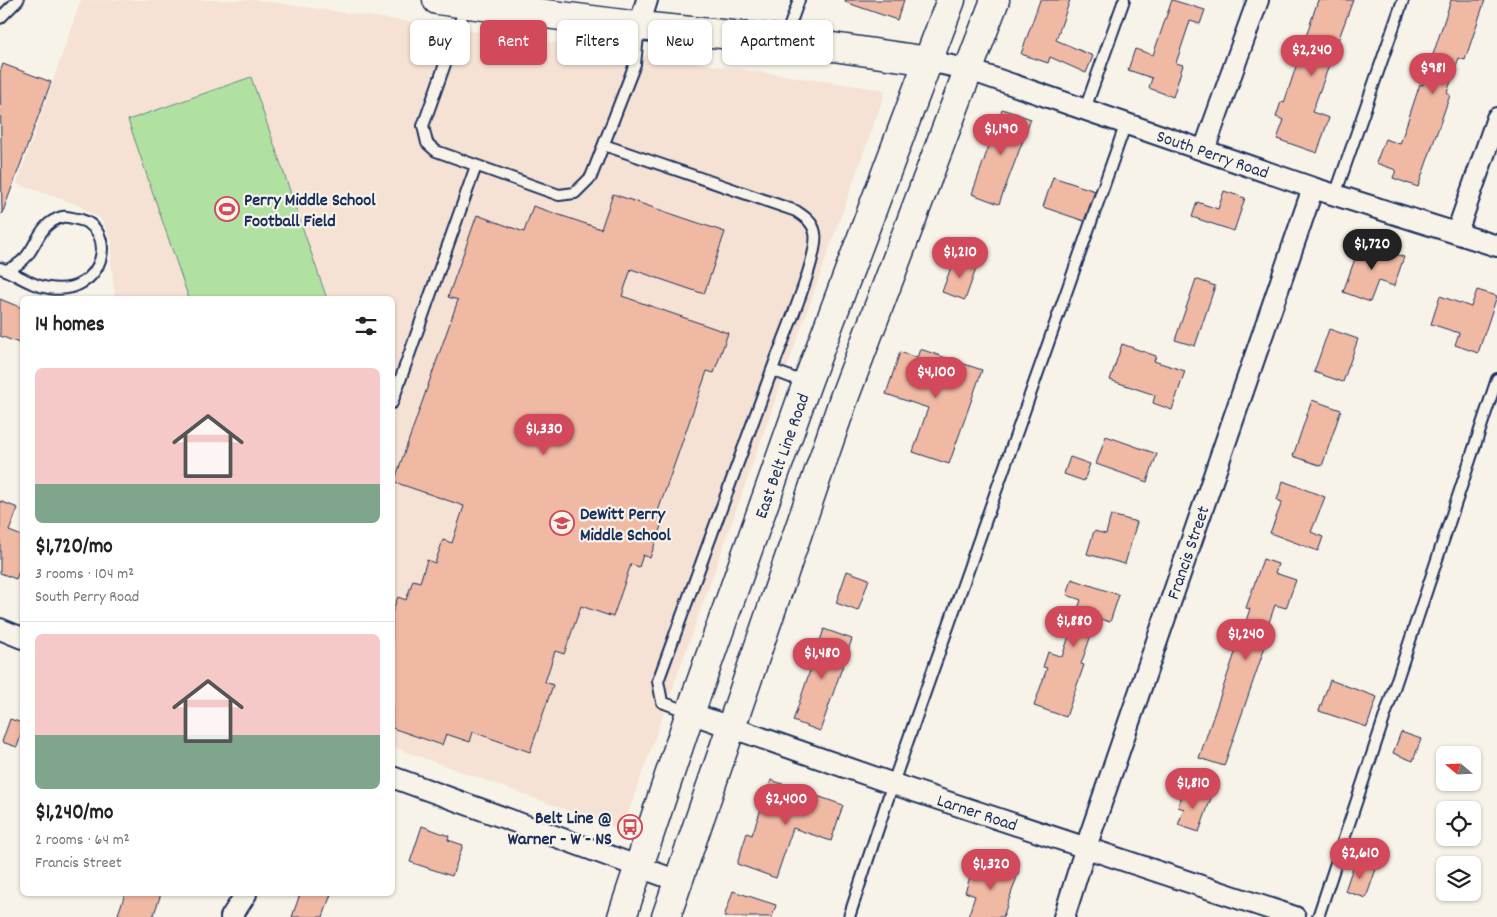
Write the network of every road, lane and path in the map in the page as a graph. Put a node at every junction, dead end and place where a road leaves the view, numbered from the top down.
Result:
1 (18, 0) edge
2 (437, 0) edge
3 (647, 0) edge
4 (799, 0) edge
5 (951, 0) edge
6 (995, 0) edge
7 (1124, 0) edge
8 (1258, 0) edge
9 (1403, 0) edge
10 (467, 4) junction
11 (510, 5) edge
12 (0, 18) edge
13 (792, 20) edge
14 (639, 26) junction
15 (722, 34) edge
16 (833, 47) edge
17 (929, 62) junction
18 (970, 70) junction
19 (1085, 109) junction
20 (1497, 118) edge
21 (1126, 123) junction
22 (604, 145) junction
23 (1204, 150) junction
24 (476, 166) junction
25 (1313, 188) junction
26 (1336, 195) junction
27 (1457, 232) junction
28 (1497, 246) edge
29 (3, 269) edge
30 (772, 370) junction
31 (1497, 380) edge
32 (807, 383) junction
33 (395, 395) edge
34 (0, 629) edge
35 (20, 637) edge
36 (690, 713) junction
37 (732, 727) junction
38 (395, 778) edge
39 (893, 783) junction
40 (1086, 847) junction
41 (639, 867) junction
42 (678, 881) junction
43 (245, 896) edge
44 (230, 917) edge
45 (622, 917) edge
46 (666, 917) edge
47 (849, 917) edge
48 (1064, 917) edge
49 (1295, 917) edge
50 (1318, 917) edge

1 - 12 lane
2 - 10 main road
3 - 14 street
4 - 13 lane
5 - 17 main road, East Belt Line Road
6 - 18 main road
7 - 19 lane
8 - 23 street
9 - 26 lane
10 - 11 main road
10 - 24 lane
11 - 14 main road
14 - 15 main road
14 - 22 lane
16 - 17 main road
17 - 18 street, South Perry Road
17 - 32 main road, East Belt Line Road
18 - 19 street, South Perry Road
18 - 37 main road
19 - 21 street, South Perry Road
20 - 27 street
21 - 23 street, South Perry Road
21 - 39 lane
22 - 24 lane
22 - 30 lane
23 - 25 street, South Perry Road
24 - 33 lane
25 - 26 street, South Perry Road
25 - 40 street, Francis Street
26 - 27 street, South Perry Road
27 - 28 street, South Perry Road
29 - 29 lane
30 - 32 lane
30 - 36 lane
31 - 50 lane
32 - 36 main road, East Belt Line Road
34 - 35 street
36 - 37 street, Larner Road
36 - 41 main road, East Belt Line Road
37 - 39 street, Larner Road
37 - 42 main road
38 - 41 street
39 - 40 street, Larner Road
39 - 47 lane
40 - 48 street, Francis Street
40 - 49 street, Larner Road
41 - 42 street
41 - 45 main road, East Belt Line Road
42 - 46 main road
43 - 44 street

